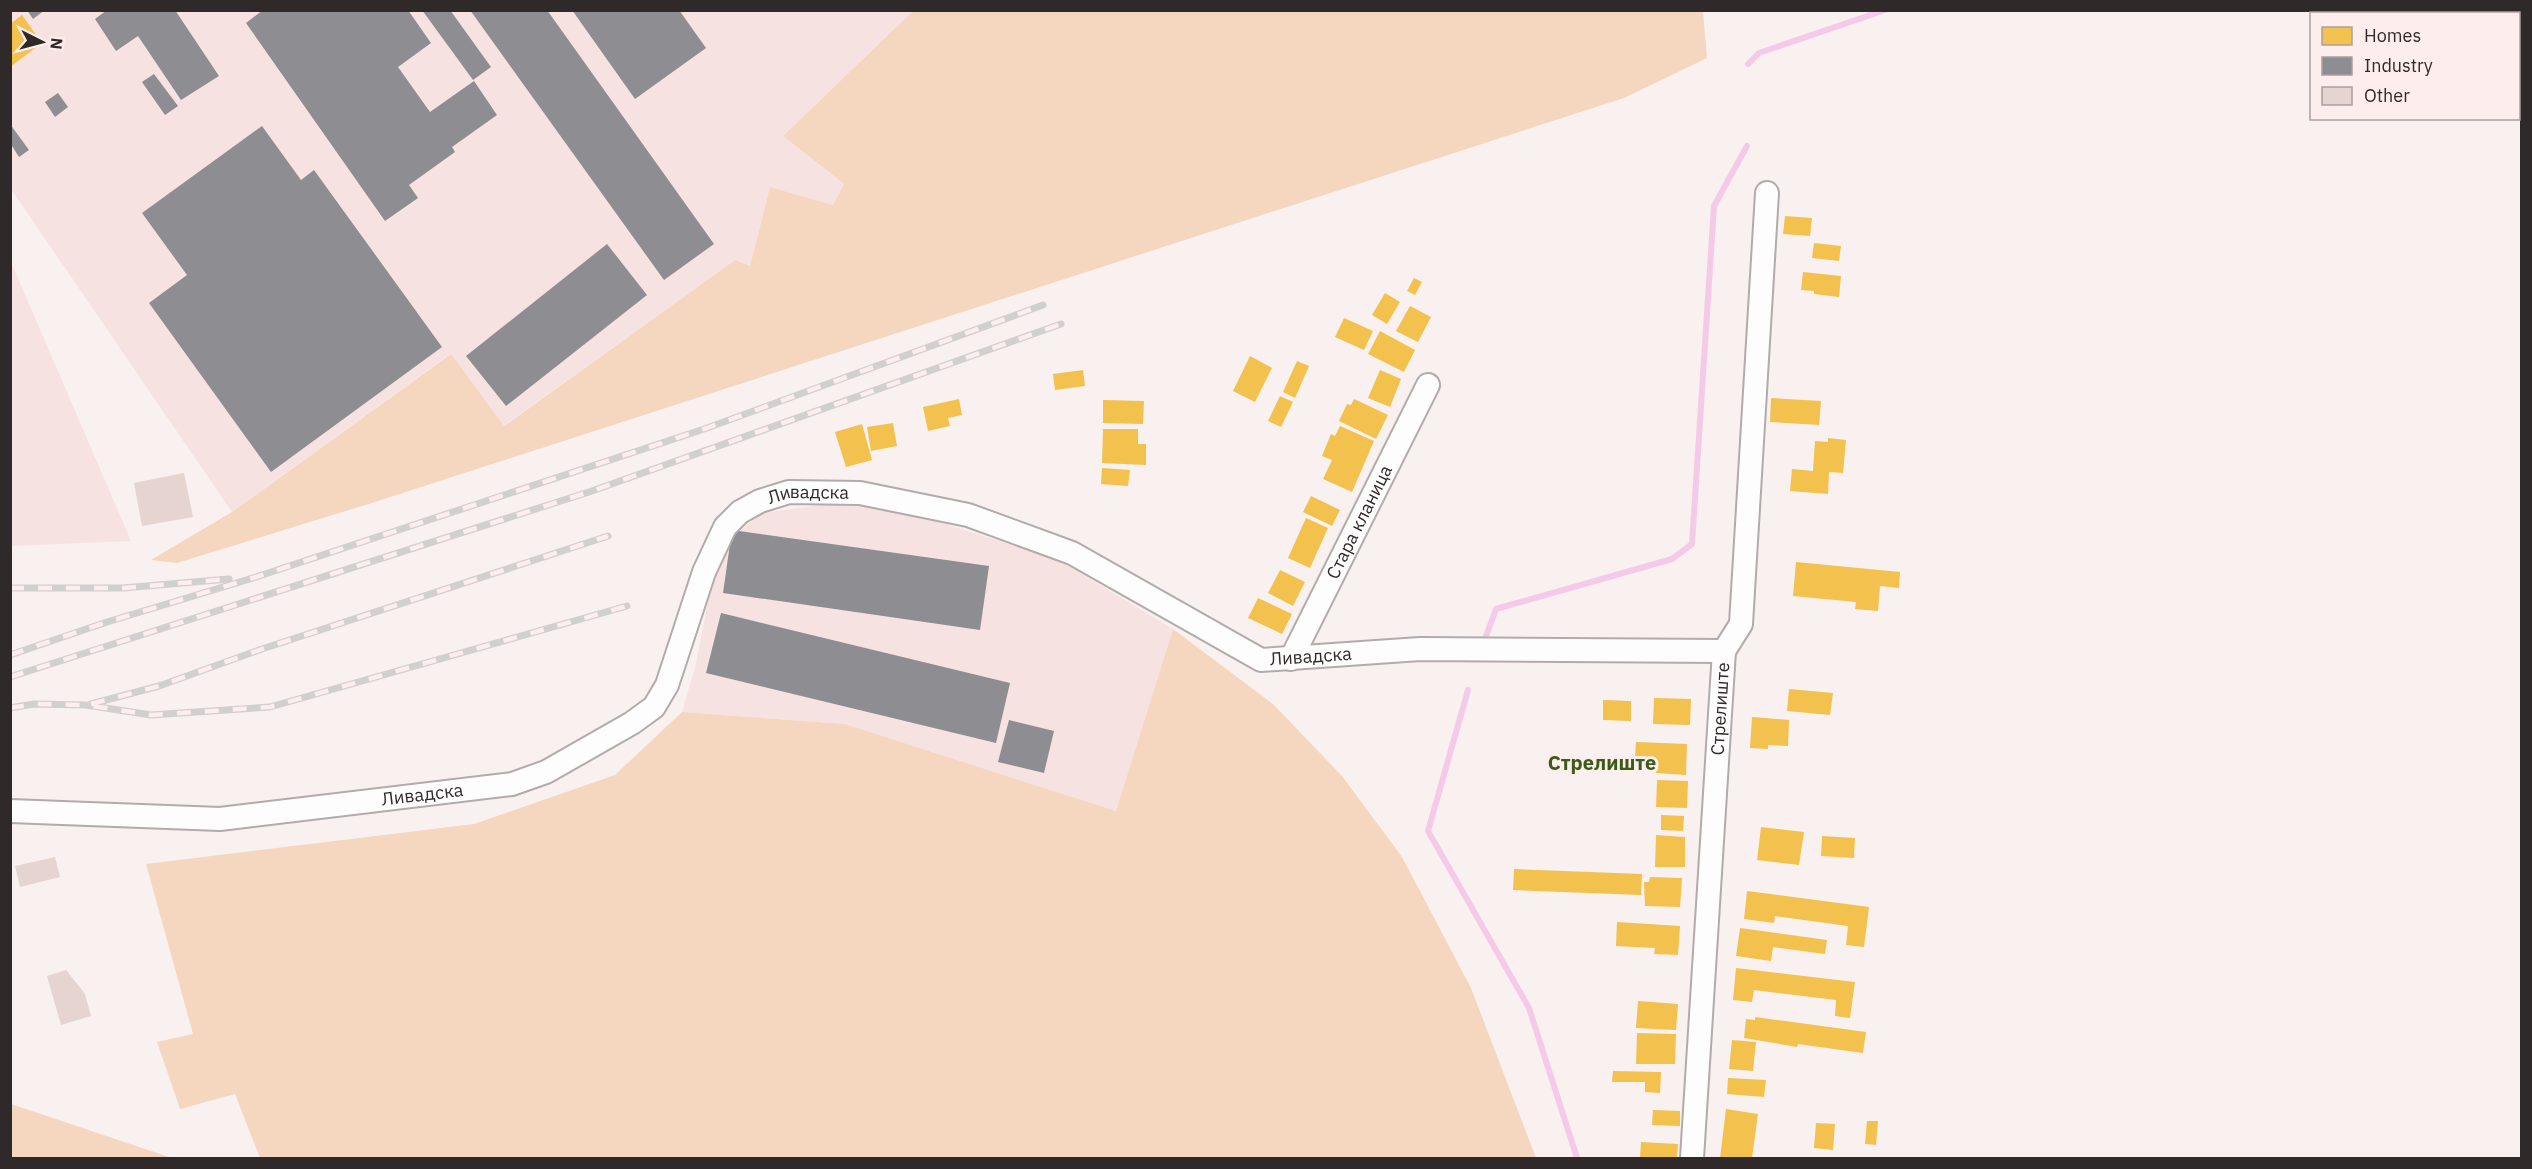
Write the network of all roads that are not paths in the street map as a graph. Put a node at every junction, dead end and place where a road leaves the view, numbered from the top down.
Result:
1 (1767, 192) dead end
2 (1428, 385) dead end
3 (1724, 651) junction
4 (1291, 659) junction
5 (10, 811) edge
6 (1692, 1158) edge

1 - 3 street, Стрелиште
2 - 4 street, Стара кланица
3 - 4 street, Ливадска
3 - 6 street, Стрелиште
4 - 5 street, Ливадска

